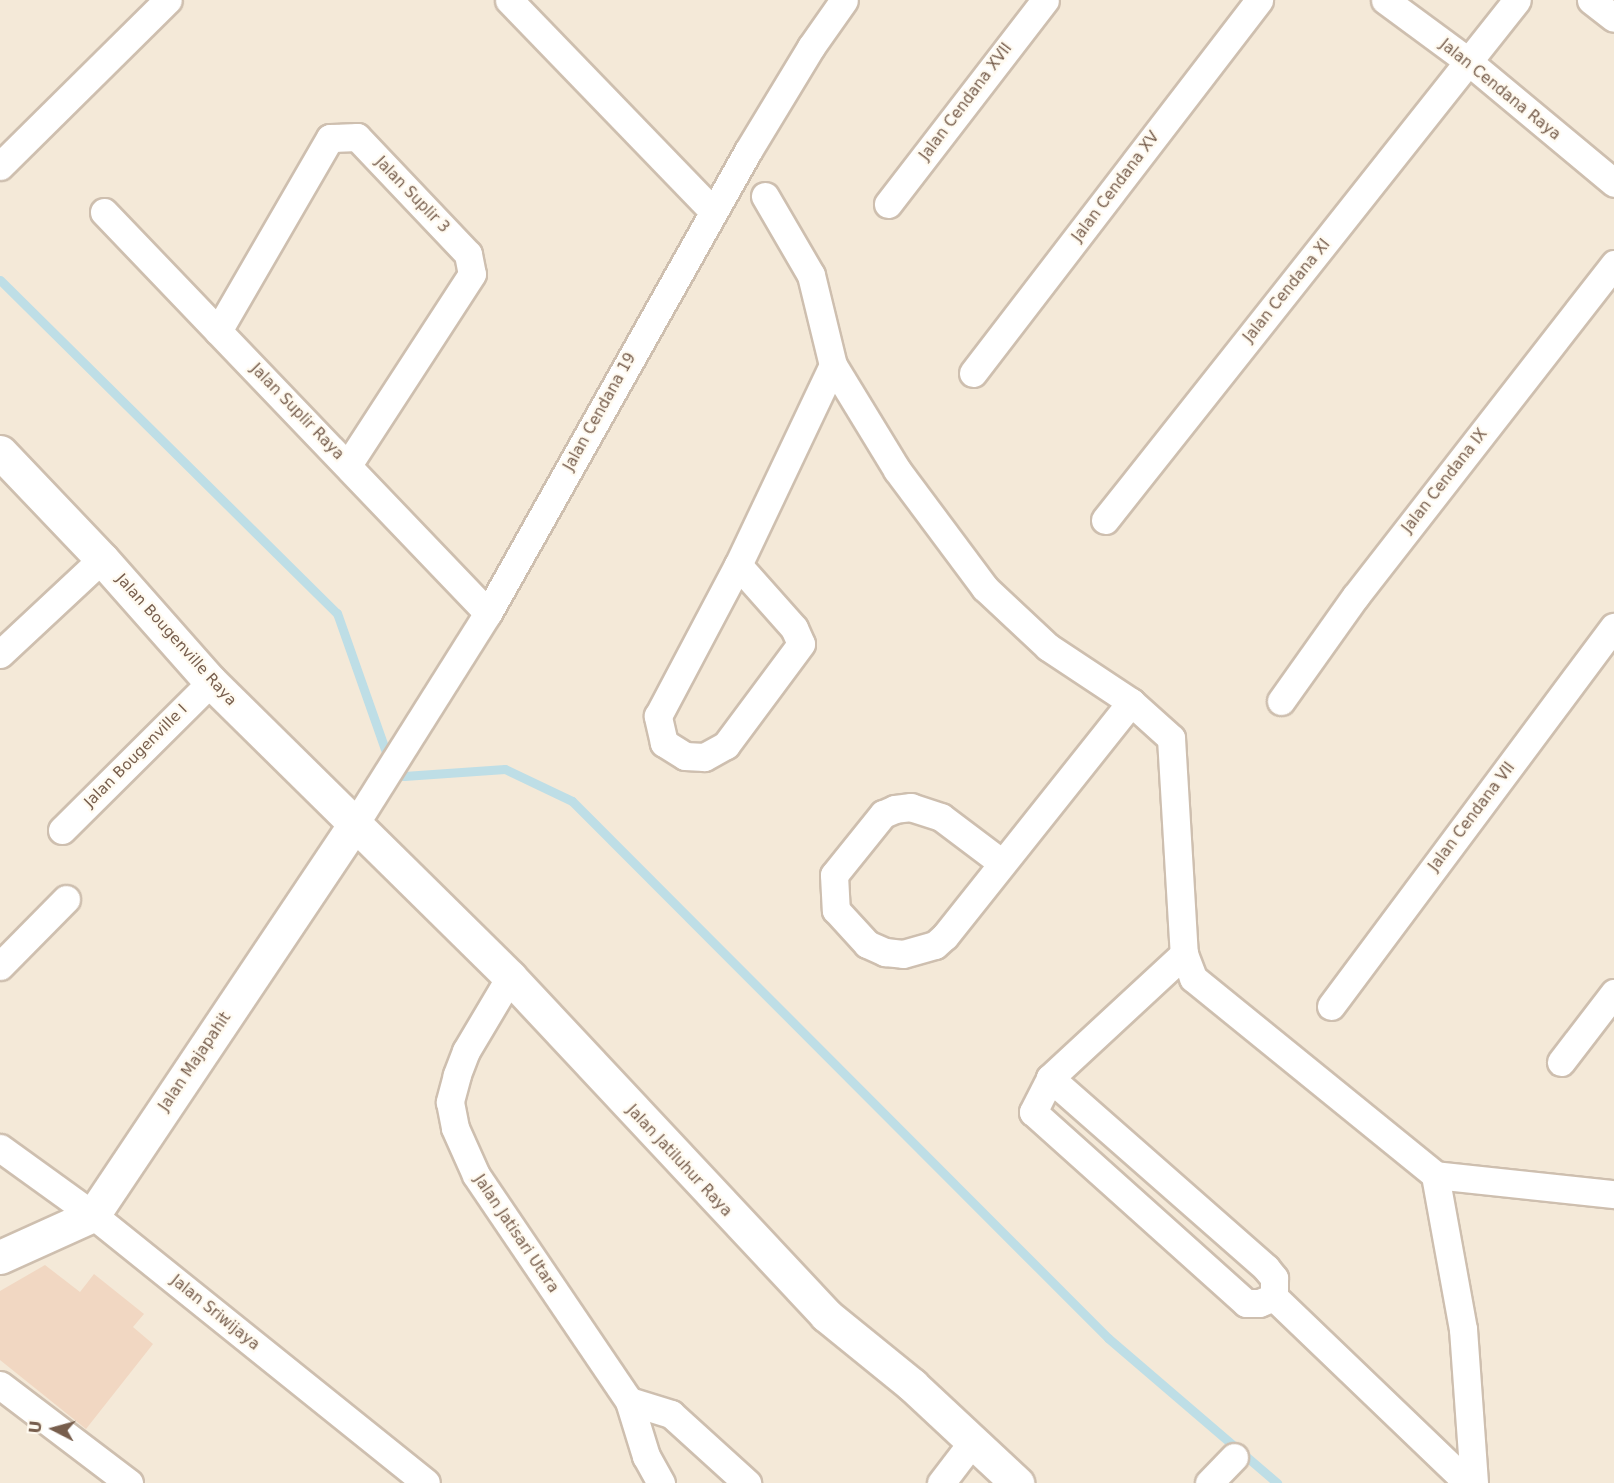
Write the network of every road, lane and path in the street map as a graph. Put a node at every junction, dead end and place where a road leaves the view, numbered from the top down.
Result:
1 (168, 0) edge
2 (509, 0) edge
3 (844, 0) edge
4 (1045, 0) edge
5 (1259, 0) edge
6 (1385, 0) edge
7 (1517, 0) edge
8 (1591, 0) edge
9 (1614, 18) edge
10 (1469, 62) junction
11 (0, 166) edge
12 (1614, 183) edge
13 (765, 196) dead end
14 (888, 204) dead end
15 (104, 212) dead end
16 (713, 212) junction
17 (1614, 264) edge
18 (218, 331) junction
19 (833, 364) junction
20 (974, 373) dead end
21 (0, 452) edge
22 (348, 465) junction
23 (1105, 520) dead end
24 (102, 559) junction
25 (738, 565) junction
26 (488, 613) junction
27 (1614, 627) edge
28 (0, 654) edge
29 (211, 682) junction
30 (1281, 701) dead end
31 (1131, 702) junction
32 (355, 824) junction
33 (62, 830) dead end
34 (1002, 863) junction
35 (66, 899) dead end
36 (9, 939) edge
37 (1184, 954) junction
38 (0, 966) edge
39 (510, 977) junction
40 (1614, 993) edge
41 (1331, 1006) dead end
42 (1561, 1062) dead end
43 (1050, 1078) junction
44 (0, 1148) edge
45 (1435, 1175) junction
46 (1614, 1194) edge
47 (93, 1215) junction
48 (0, 1257) edge
49 (1274, 1297) junction
50 (0, 1384) edge
51 (629, 1401) junction
52 (973, 1441) junction
53 (1234, 1457) dead end
54 (129, 1483) edge
55 (426, 1483) edge
56 (661, 1483) edge
57 (747, 1483) edge
58 (941, 1483) edge
59 (1017, 1483) edge
60 (1209, 1483) edge
61 (1468, 1483) edge
62 (1474, 1483) edge

1 - 11 street
2 - 16 street
3 - 16 street, Jalan Cendana 19
4 - 14 street, Jalan Cendana XVII
5 - 20 street, Jalan Cendana XV
6 - 10 street, Jalan Cendana Raya
7 - 10 street, Jalan Cendana XI
8 - 9 street
10 - 12 street, Jalan Cendana Raya
10 - 23 street, Jalan Cendana XI
13 - 19 street
15 - 18 street, Jalan Suplir Raya
16 - 26 street, Jalan Cendana 19
17 - 30 street, Jalan Cendana IX
18 - 22 street, Jalan Suplir Raya
18 - 22 street, Jalan Suplir 3
19 - 25 street
19 - 31 street
21 - 24 street, Jalan Bougenville Raya
22 - 26 street, Jalan Suplir Raya
24 - 28 street
24 - 29 street, Jalan Bougenville Raya
25 - 25 street
26 - 32 street, Jalan Cendana 19
27 - 41 street, Jalan Cendana VII
29 - 32 street, Jalan Bougenville Raya
29 - 33 street, Jalan Bougenville I
31 - 34 street
31 - 37 street
32 - 39 street, Jalan Jatiluhur Raya
32 - 47 street, Jalan Majapahit
34 - 34 street
35 - 36 street
36 - 38 street
37 - 43 street
37 - 45 street
39 - 51 street, Jalan Jatisari Utara
39 - 52 street, Jalan Jatiluhur Raya
40 - 42 street
43 - 49 street
43 - 49 street
44 - 47 street, Jalan Sriwijaya
45 - 46 street
45 - 62 street
47 - 48 street
47 - 55 street, Jalan Sriwijaya
49 - 61 street
50 - 54 street
51 - 56 street, Jalan Jatisari Utara
51 - 57 street
52 - 58 street
52 - 59 street, Jalan Jatiluhur Raya
53 - 60 street

